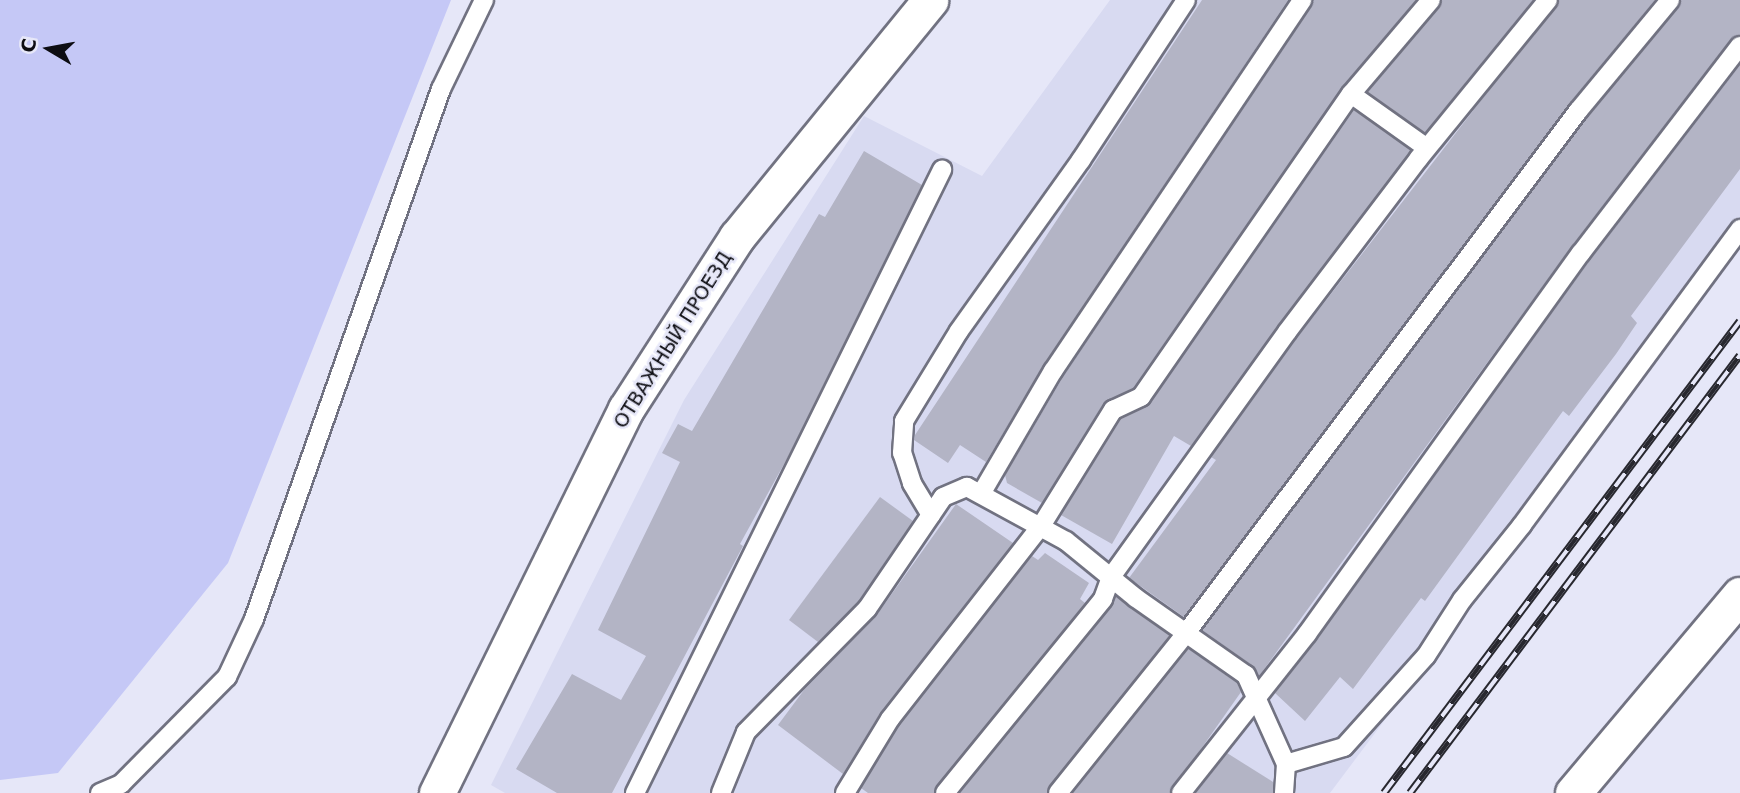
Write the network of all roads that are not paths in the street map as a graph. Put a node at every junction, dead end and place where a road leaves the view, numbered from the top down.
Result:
1 (484, 0) edge
2 (930, 0) edge
3 (1185, 0) edge
4 (1302, 0) edge
5 (1431, 0) edge
6 (1548, 0) edge
7 (1670, 0) edge
8 (1740, 46) edge
9 (1351, 94) junction
10 (1427, 148) junction
11 (942, 170) dead end
12 (1740, 229) edge
13 (981, 494) junction
14 (931, 515) junction
15 (1041, 526) junction
16 (1111, 578) junction
17 (1740, 595) edge
18 (1186, 633) junction
19 (1256, 695) junction
20 (1286, 764) junction
21 (100, 793) edge
22 (438, 793) edge
23 (635, 793) edge
24 (721, 793) edge
25 (845, 793) edge
26 (945, 793) edge
27 (1058, 793) edge
28 (1181, 793) edge
29 (1284, 793) edge
30 (1573, 793) edge

1 - 21 lane
2 - 22 street, ОТВАЖНЫЙ ПРОЕЗД
3 - 14 lane
4 - 13 lane
5 - 9 lane
6 - 10 lane
7 - 18 lane
8 - 19 lane
9 - 10 lane
9 - 15 lane
10 - 16 lane
11 - 23 lane
12 - 20 lane
13 - 14 lane
13 - 15 lane
14 - 24 lane
15 - 16 lane
15 - 25 lane
16 - 18 lane
16 - 26 lane
17 - 30 street
18 - 19 lane
18 - 27 lane
19 - 20 lane
19 - 28 lane
20 - 29 lane

